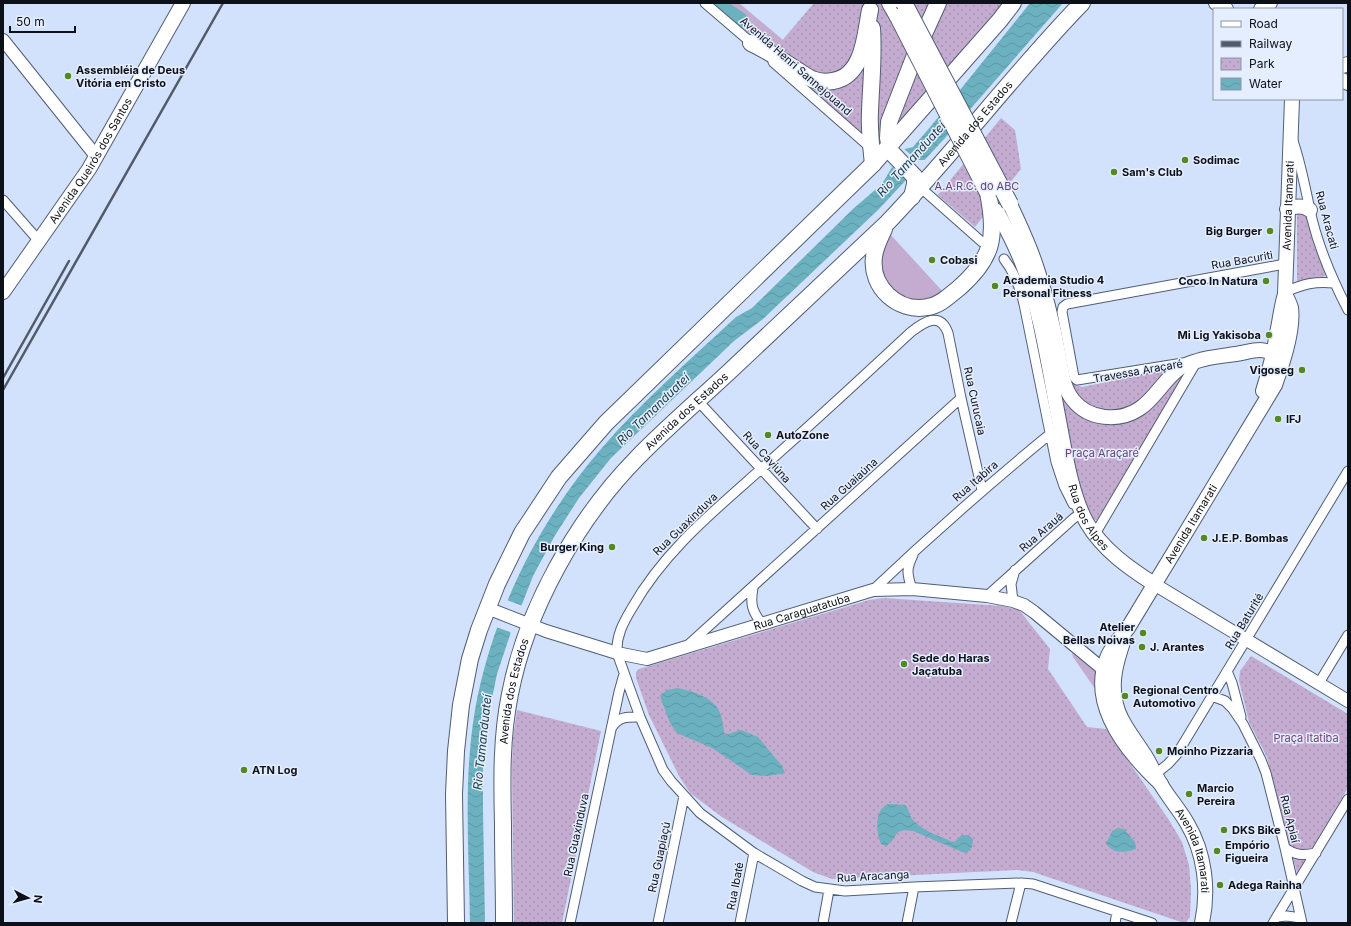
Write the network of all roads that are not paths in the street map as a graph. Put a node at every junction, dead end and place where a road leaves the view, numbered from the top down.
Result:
1 (183, 3) edge
2 (705, 3) edge
3 (890, 3) edge
4 (904, 3) edge
5 (938, 3) edge
6 (1013, 3) edge
7 (1082, 3) edge
8 (869, 7) edge
9 (3, 40) edge
10 (751, 43) junction
11 (1293, 104) edge
12 (1290, 132) junction
13 (881, 154) junction
14 (96, 156) junction
15 (916, 186) junction
16 (988, 193) junction
17 (3, 200) edge
18 (1003, 207) junction
19 (1287, 209) junction
20 (1310, 210) junction
21 (887, 223) junction
22 (39, 241) junction
23 (982, 242) dead end
24 (1004, 259) dead end
25 (1285, 264) junction
26 (1336, 286) junction
27 (1348, 289) edge
28 (3, 292) edge
29 (1285, 293) junction
30 (1063, 307) joint
31 (1348, 308) edge
32 (939, 321) joint
33 (1273, 353) junction
34 (1196, 361) junction
35 (1279, 373) junction
36 (961, 398) junction
37 (698, 401) junction
38 (1254, 420) junction
39 (1050, 434) junction
40 (762, 469) junction
41 (1348, 471) edge
42 (982, 490) junction
43 (1080, 514) junction
44 (817, 529) junction
45 (1095, 534) junction
46 (917, 548) junction
47 (1016, 569) junction
48 (1154, 584) junction
49 (753, 588) junction
50 (912, 589) junction
51 (873, 590) junction
52 (987, 596) junction
53 (1013, 601) junction
54 (492, 610) junction
55 (525, 623) junction
56 (762, 624) junction
57 (1128, 628) junction
58 (1348, 635) edge
59 (1246, 640) junction
60 (686, 647) junction
61 (617, 653) junction
62 (1104, 670) junction
63 (1227, 671) junction
64 (624, 674) junction
65 (1319, 683) junction
66 (1212, 696) junction
67 (1348, 700) edge
68 (1116, 704) junction
69 (640, 718) junction
70 (1243, 724) junction
71 (611, 728) junction
72 (1156, 778) junction
73 (684, 796) junction
74 (1348, 799) edge
75 (1284, 848) junction
76 (754, 853) junction
77 (1316, 853) junction
78 (1021, 883) junction
79 (914, 887) junction
80 (1294, 889) junction
81 (829, 890) junction
82 (1117, 912) junction
83 (1275, 920) edge
84 (1302, 921) edge
85 (456, 923) edge
86 (504, 923) edge
87 (570, 923) edge
88 (658, 923) edge
89 (740, 923) edge
90 (823, 923) edge
91 (907, 923) edge
92 (1011, 923) edge
93 (1114, 923) edge
94 (1152, 923) edge
95 (1202, 923) edge

1 - 14 main road, Avenida Queirós dos Santos
2 - 10 street, Avenida Henri Sannejouand
3 - 16 highway, bridge
4 - 18 highway, bridge
5 - 13 highway
6 - 13 highway
7 - 15 highway, Avenida dos Estados
8 - 10 highway
8 - 13 highway
9 - 14 street
10 - 13 street, Avenida Henri Sannejouand
11 - 12 main road, Avenida Itamarati
12 - 19 main road, Avenida Itamarati
12 - 20 street, Rua Aracati
13 - 15 highway
13 - 54 highway
14 - 22 main road, Avenida Queirós dos Santos
15 - 21 highway, Avenida dos Estados
15 - 23 street
16 - 18 highway
16 - 21 highway
17 - 22 street
18 - 34 main road
18 - 43 main road, Rua dos Alpes
19 - 20 main road
19 - 25 main road, Avenida Itamarati
20 - 26 street, Rua Aracati
21 - 37 highway, Avenida dos Estados
22 - 28 main road, Avenida Queirós dos Santos
24 - 39 street, Rua dos Alpes
25 - 29 main road, Avenida Itamarati
25 - 30 street, Rua Bacuriti
26 - 27 street
26 - 29 street
26 - 31 street, Rua Aracati
29 - 33 main road, Avenida Itamarati
29 - 35 main road, Avenida Itamarati
30 - 34 street, Travessa Araçaré
32 - 36 street, Rua Curucaia
32 - 40 street, Rua Guaxinduva
33 - 34 main road, Travessa Araçaré
33 - 35 main road
33 - 38 main road, Avenida Itamarati
34 - 45 street
35 - 38 main road, Avenida Itamarati
36 - 42 street, Rua Curucaia
36 - 44 street, Rua Guaiaúna
37 - 40 street, Rua Caviúna
37 - 55 highway, Avenida dos Estados
38 - 48 main road, Avenida Itamarati
39 - 42 street, Rua Itabira
39 - 43 street, Rua dos Alpes
40 - 44 street, Rua Caviúna
40 - 61 street, Rua Guaxinduva
41 - 59 street, Rua Baturité
42 - 46 street, Rua Itabira
43 - 45 main road, Rua dos Alpes
43 - 47 street, Rua Arauá
44 - 49 street, Rua Guaiaúna
45 - 48 main road, Rua dos Alpes
46 - 50 street, Rua Itabira
46 - 51 street, Rua Itabira
47 - 52 street, Rua Arauá
47 - 53 street
48 - 57 main road, Avenida Itamarati
48 - 59 street, Rua dos Alpes
49 - 56 street
49 - 60 street, Rua Guaiaúna
50 - 51 street, Rua Caraguatatuba
50 - 52 street, Rua Caraguatatuba
51 - 56 street, Rua Caraguatatuba
52 - 53 street, Rua Caraguatatuba
53 - 62 street, Rua Caraguatatuba
54 - 55 street, Rua Caraguatatuba
54 - 85 highway
55 - 61 street, Rua Caraguatatuba
55 - 86 highway, Avenida dos Estados
56 - 60 street, Rua Caraguatatuba
57 - 62 main road, Avenida Itamarati
57 - 68 main road, Avenida Itamarati
58 - 65 street
59 - 63 street, Rua Baturité
59 - 65 street, Rua dos Alpes
60 - 61 street, Rua Caraguatatuba
61 - 64 street, Rua Guaxinduva
62 - 68 main road
62 - 72 main road, Avenida Itamarati
63 - 66 street, Rua Baturité
63 - 70 street, Rua Apiaí
64 - 69 street, Rua Aracanga
64 - 71 street, Rua Guaxinduva
65 - 67 street, Rua dos Alpes
66 - 70 street, Rua Apiaí
66 - 72 street, Rua Baturité
68 - 72 main road, Avenida Itamarati
69 - 71 street
69 - 73 street, Rua Aracanga
70 - 75 street, Rua Apiaí
71 - 87 street, Rua Guaxinduva
72 - 95 main road, Avenida Itamarati
73 - 76 street, Rua Aracanga
73 - 88 street, Rua Guapiaçú
74 - 77 street
75 - 77 street
75 - 80 street, Rua Apiaí
76 - 81 street, Rua Aracanga
76 - 89 street, Rua Ibaté
77 - 80 street
78 - 79 street, Rua Aracanga
78 - 82 street, Rua Aracanga
78 - 92 street
79 - 81 street, Rua Aracanga
79 - 91 street
80 - 83 street
80 - 84 street, Rua Apiaí
81 - 90 street
82 - 93 street
82 - 94 street, Rua Aracanga
83 - 84 street

